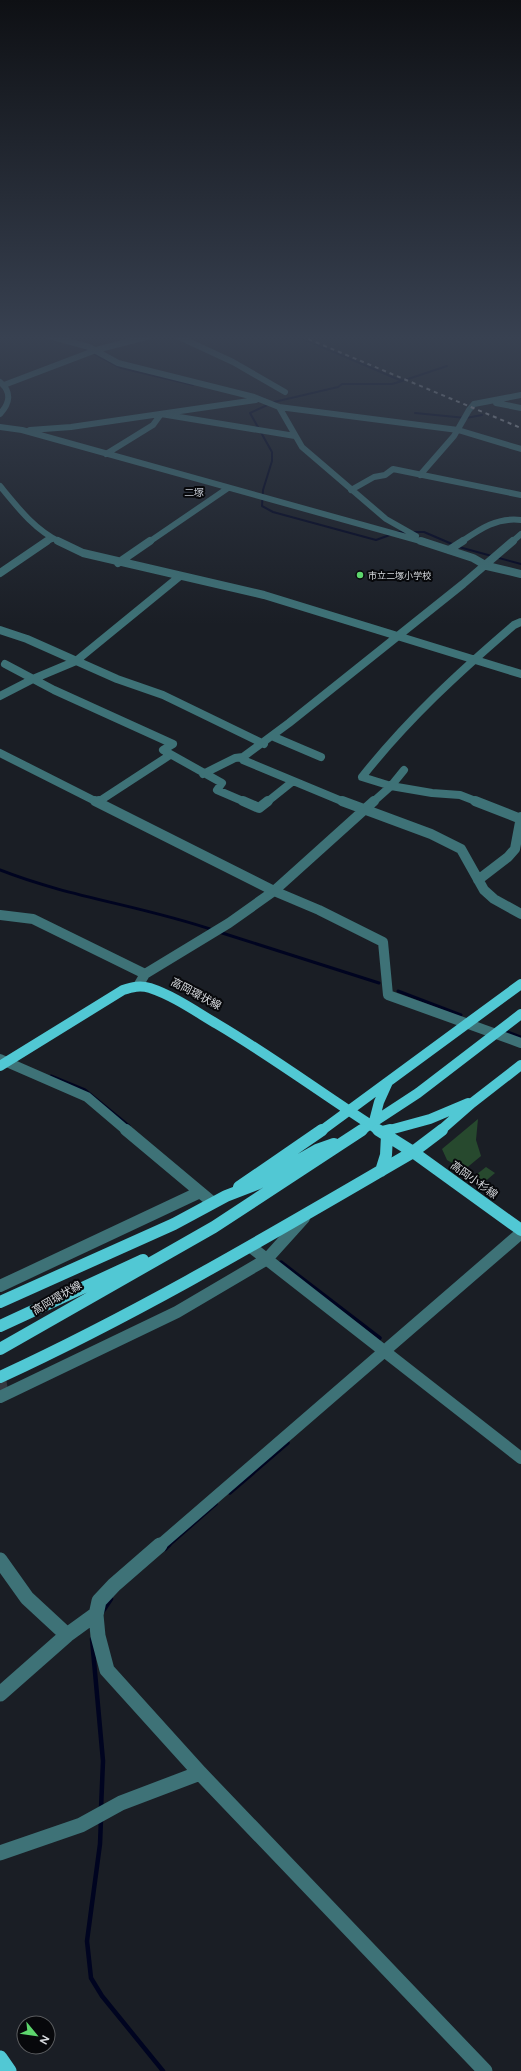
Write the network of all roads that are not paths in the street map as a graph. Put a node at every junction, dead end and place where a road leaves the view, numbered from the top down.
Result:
1 (31, 433) edge
2 (141, 433) edge
3 (274, 433) edge
4 (292, 433) edge
5 (456, 433) edge
6 (467, 433) edge
7 (294, 436) junction
8 (521, 448) edge
9 (106, 454) junction
10 (420, 475) junction
11 (0, 486) edge
12 (228, 488) junction
13 (351, 490) junction
14 (521, 495) edge
15 (521, 520) edge
16 (520, 536) edge
17 (52, 539) junction
18 (432, 544) junction
19 (449, 550) junction
20 (118, 562) junction
21 (487, 566) junction
22 (0, 573) edge
23 (521, 574) edge
24 (180, 576) junction
25 (521, 622) edge
26 (0, 630) edge
27 (398, 635) junction
28 (474, 658) junction
29 (76, 661) junction
30 (5, 664) dead end
31 (521, 674) edge
32 (33, 679) junction
33 (0, 696) edge
34 (274, 737) junction
35 (264, 744) junction
36 (0, 753) edge
37 (170, 754) junction
38 (243, 757) junction
39 (321, 757) dead end
40 (404, 770) dead end
41 (203, 774) junction
42 (292, 782) junction
43 (391, 786) junction
44 (98, 802) junction
45 (363, 810) junction
46 (521, 818) edge
47 (478, 880) junction
48 (274, 891) junction
49 (521, 914) edge
50 (0, 915) edge
51 (145, 974) junction
52 (521, 984) edge
53 (138, 986) junction
54 (521, 1014) edge
55 (468, 1023) junction
56 (521, 1043) edge
57 (2, 1063) edge
58 (521, 1065) edge
59 (389, 1080) junction
60 (479, 1098) junction
61 (350, 1111) junction
62 (380, 1131) junction
63 (413, 1152) junction
64 (381, 1171) junction
65 (200, 1192) junction
66 (226, 1196) junction
67 (212, 1202) junction
68 (308, 1212) junction
69 (214, 1227) junction
70 (521, 1230) edge
71 (521, 1233) edge
72 (251, 1246) junction
73 (267, 1259) junction
74 (0, 1286) edge
75 (0, 1302) edge
76 (0, 1326) edge
77 (0, 1349) edge
78 (382, 1352) junction
79 (0, 1377) edge
80 (0, 1397) edge
81 (521, 1458) edge
82 (0, 1560) edge
83 (96, 1615) junction
84 (67, 1635) junction
85 (0, 1694) edge
86 (200, 1773) junction
87 (0, 1853) edge
88 (0, 2058) edge
89 (9, 2071) edge
90 (484, 2071) edge

1 - 9 street
2 - 9 street
3 - 7 street
4 - 7 street
5 - 10 street
6 - 8 street
7 - 13 street
9 - 12 street
10 - 13 street
10 - 14 street
11 - 17 street
12 - 18 street
12 - 20 street
13 - 18 street
15 - 19 street
16 - 21 street
17 - 20 street
17 - 22 street
18 - 19 street
19 - 21 street
20 - 24 street
21 - 23 street
21 - 27 street
24 - 27 street
24 - 29 street
25 - 28 street
26 - 29 street
27 - 28 street
27 - 34 street
28 - 31 street
28 - 43 street
29 - 32 street
29 - 35 street
30 - 32 street
32 - 33 street
32 - 37 street
34 - 35 street
34 - 39 street
35 - 38 street
36 - 44 street
37 - 41 street
37 - 44 street
38 - 41 street
38 - 42 street
40 - 43 street
41 - 42 street
42 - 45 street
43 - 45 street
43 - 46 street
44 - 48 street
45 - 47 street
45 - 48 street
46 - 47 street
47 - 49 street
48 - 51 street
48 - 55 street
50 - 51 street
51 - 53 street
52 - 55 main road
53 - 57 main road
53 - 61 main road, 高岡環状線
54 - 69 main road, 高岡環状線
55 - 56 street
55 - 59 main road
57 - 65 street
58 - 60 main road
59 - 61 main road
59 - 62 main road
60 - 62 main road
60 - 63 main road
61 - 62 main road, 高岡環状線
61 - 66 main road
62 - 63 main road, 高岡環状線
62 - 64 main road
62 - 66 main road
63 - 64 main road
63 - 70 main road, 高岡小杉線
64 - 68 main road
65 - 67 street
65 - 74 street
66 - 67 main road
67 - 75 main road
68 - 72 main road
68 - 73 street
69 - 76 main road, 高岡環状線
69 - 77 main road, 高岡環状線
71 - 78 street
72 - 73 street
72 - 79 main road
73 - 78 street
73 - 80 street
78 - 81 street
78 - 83 street
82 - 84 street
83 - 84 street
83 - 86 street
84 - 85 street
86 - 87 street
86 - 90 street
88 - 89 main road

